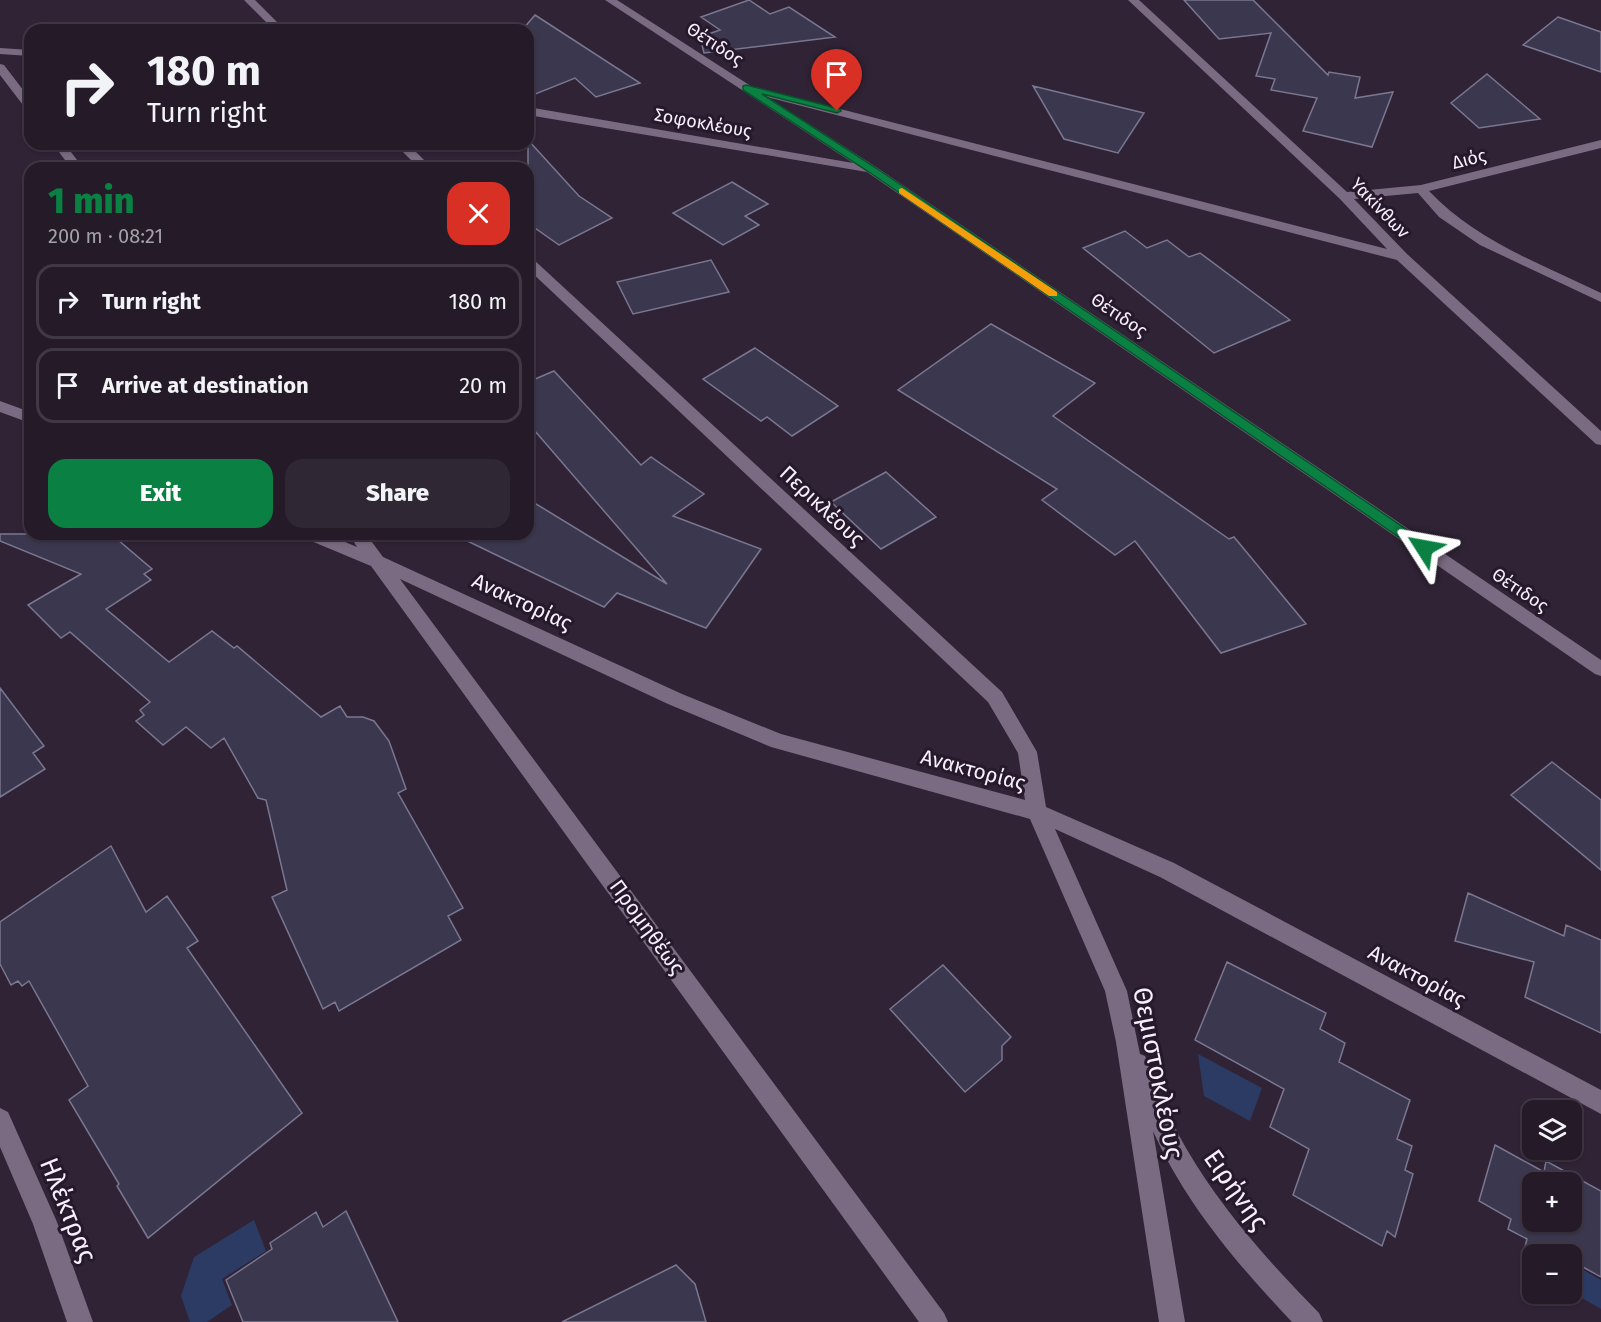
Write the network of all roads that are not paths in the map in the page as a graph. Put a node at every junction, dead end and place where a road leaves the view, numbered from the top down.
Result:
1 (249, 0) edge
2 (610, 0) edge
3 (1133, 0) edge
4 (274, 24) edge
5 (0, 51) edge
6 (24, 53) edge
7 (0, 67) edge
8 (746, 88) junction
9 (24, 99) edge
10 (534, 112) edge
11 (1601, 144) edge
12 (407, 150) edge
13 (420, 162) edge
14 (872, 170) junction
15 (1421, 189) junction
16 (1344, 196) junction
17 (1402, 257) junction
18 (534, 268) edge
19 (1601, 298) edge
20 (0, 406) edge
21 (24, 416) edge
22 (1601, 440) edge
23 (325, 540) edge
24 (362, 540) edge
25 (378, 562) junction
26 (1601, 669) edge
27 (1036, 812) junction
28 (1127, 1042) junction
29 (1601, 1102) edge
30 (0, 1120) edge
31 (80, 1322) edge
32 (935, 1322) edge
33 (1172, 1322) edge
34 (1310, 1322) edge

1 - 4 street
2 - 8 street, Θέτιδος
3 - 16 street, Υακίνθων
5 - 6 street
7 - 9 street
8 - 14 street, Θέτιδος
8 - 17 street
10 - 14 street, Σοφοκλέους
11 - 15 street, Διός
12 - 13 street
14 - 26 street, Θέτιδος
15 - 16 street, Διός
15 - 19 street
16 - 17 street, Υακίνθων
17 - 22 street, Υακίνθων
18 - 27 street, Περικλέους
20 - 21 street
23 - 25 street, Ανακτορίας
24 - 25 street, Προμηθέως
25 - 27 street, Ανακτορίας
25 - 32 street, Προμηθέως
27 - 28 street, Θεμιστοκλέους
27 - 29 street, Ανακτορίας
28 - 33 street, Θεμιστοκλέους
28 - 34 street, Ειρήνης
30 - 31 street, Ηλέκτρας

